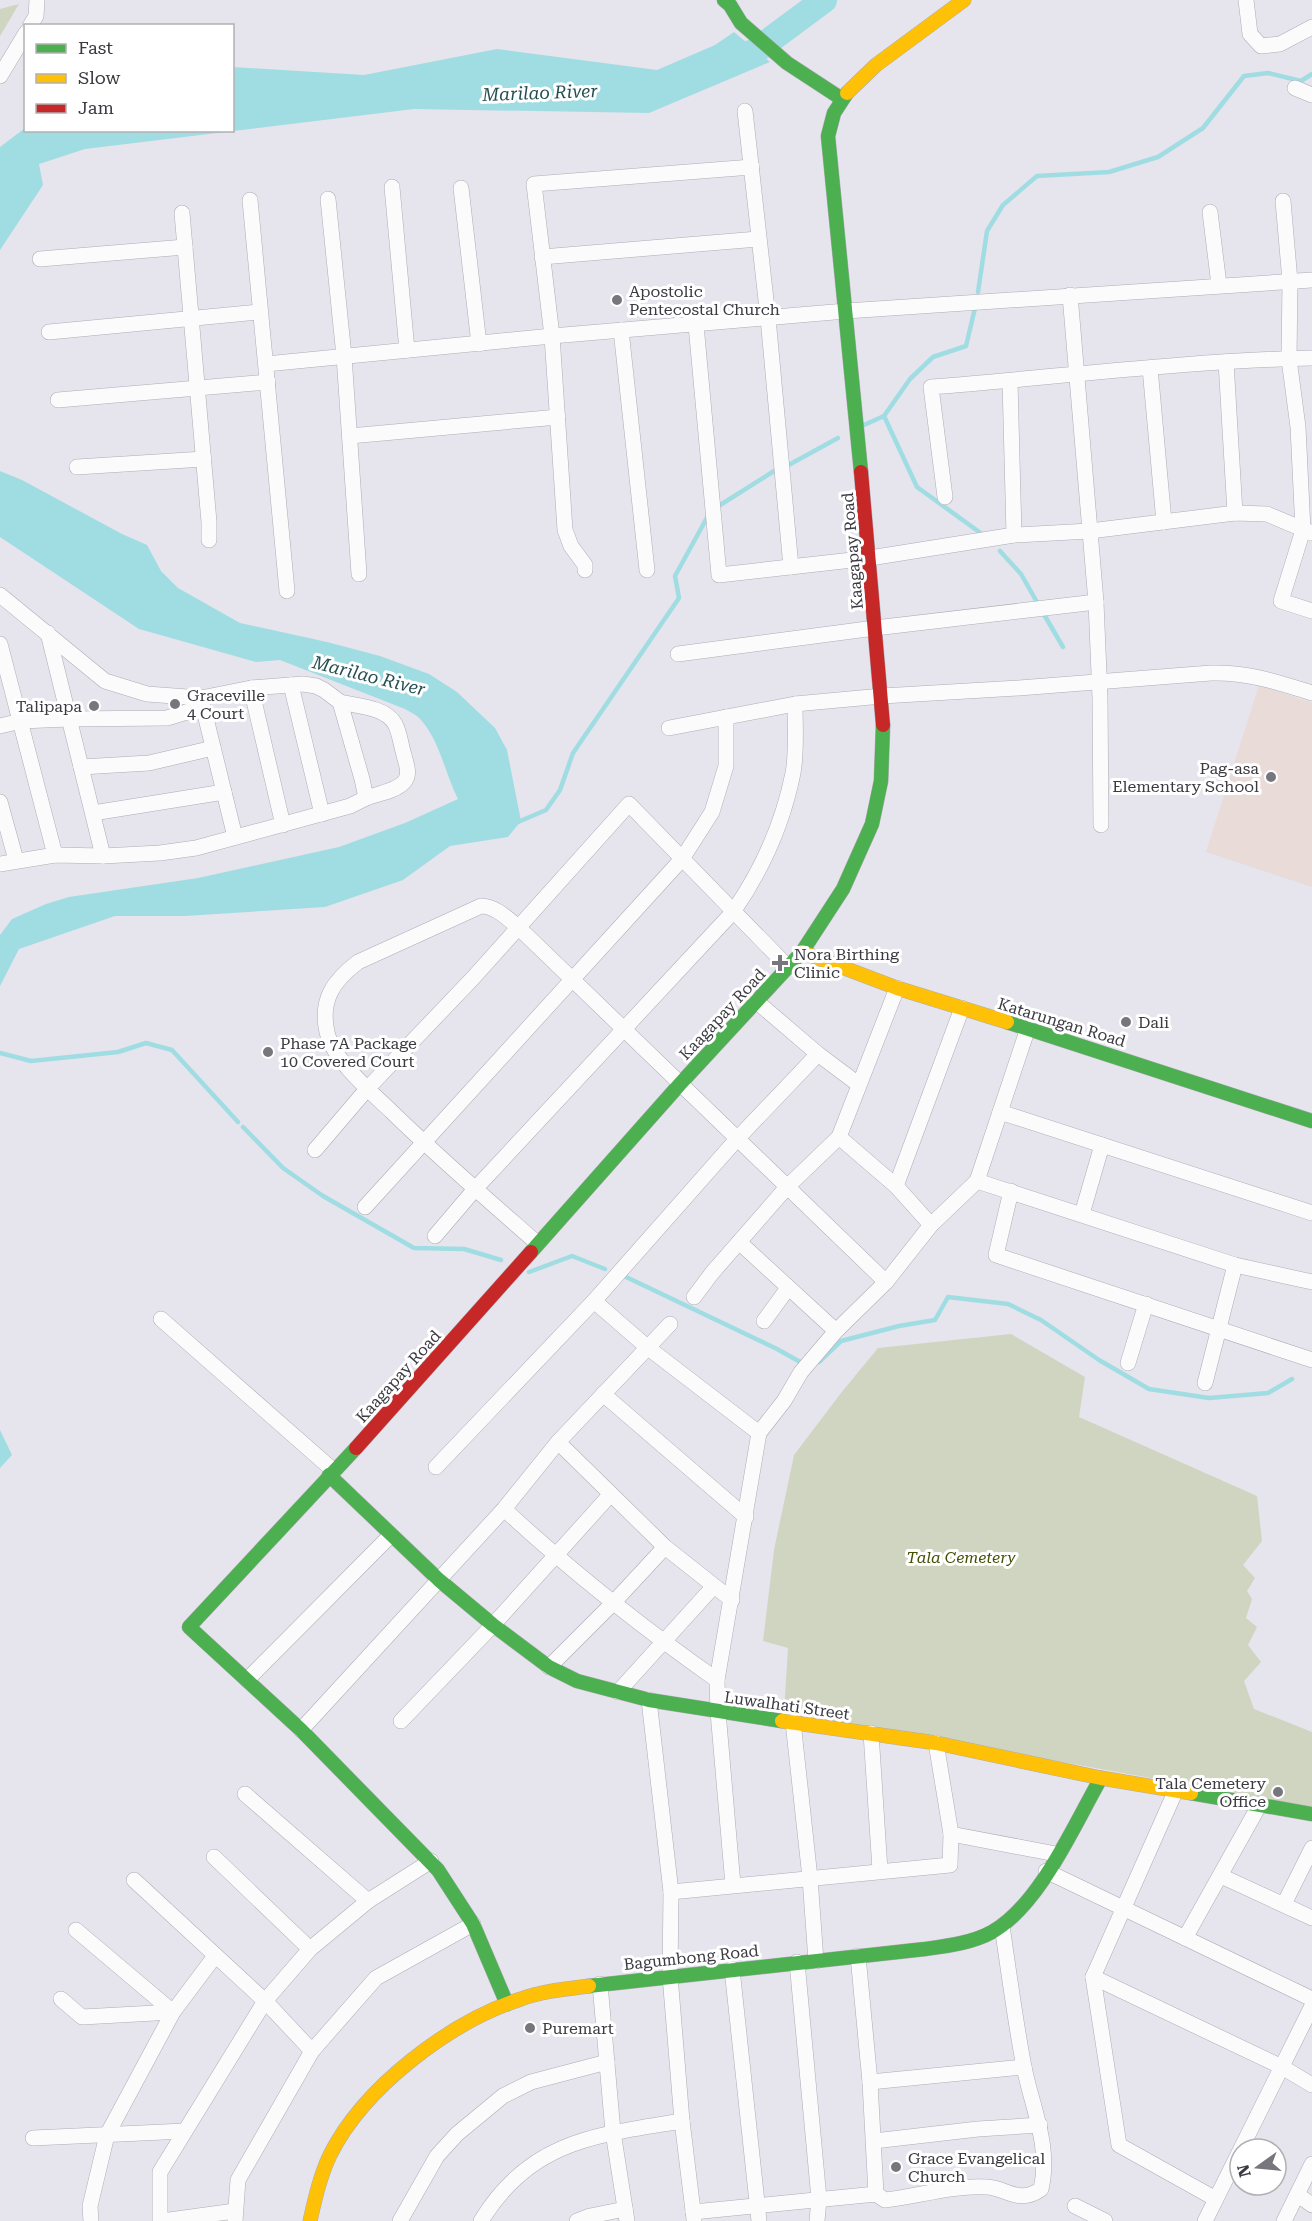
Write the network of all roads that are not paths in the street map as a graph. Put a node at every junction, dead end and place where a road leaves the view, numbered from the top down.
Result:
1 (37, 0) edge
2 (964, 0) edge
3 (1246, 0) edge
4 (728, 2) edge
5 (31, 24) edge
6 (1312, 27) edge
7 (24, 36) edge
8 (0, 76) edge
9 (1295, 88) dead end
10 (1312, 95) edge
11 (842, 99) junction
12 (745, 111) dead end
13 (752, 167) junction
14 (392, 187) dead end
15 (461, 188) dead end
16 (328, 199) dead end
17 (250, 200) dead end
18 (1283, 201) dead end
19 (1210, 212) dead end
20 (182, 213) dead end
21 (758, 239) junction
22 (185, 248) junction
23 (542, 257) junction
24 (40, 259) dead end
25 (1312, 280) edge
26 (1290, 281) junction
27 (1219, 285) junction
28 (1071, 295) junction
29 (846, 311) junction
30 (260, 312) junction
31 (768, 318) junction
32 (191, 319) junction
33 (696, 325) junction
34 (621, 330) junction
35 (49, 332) dead end
36 (552, 336) junction
37 (479, 344) junction
38 (407, 350) junction
39 (344, 356) junction
40 (1312, 358) edge
41 (1289, 359) junction
42 (1226, 362) junction
43 (266, 364) junction
44 (1150, 368) junction
45 (1077, 373) junction
46 (1010, 381) junction
47 (268, 382) junction
48 (197, 390) junction
49 (58, 400) dead end
50 (558, 417) junction
51 (1305, 428) edge
52 (350, 436) junction
53 (204, 459) junction
54 (77, 467) dead end
55 (945, 497) dead end
56 (1235, 513) junction
57 (1164, 522) junction
58 (1090, 531) junction
59 (1308, 532) edge
60 (1014, 535) junction
61 (209, 540) dead end
62 (870, 558) junction
63 (791, 567) junction
64 (585, 570) dead end
65 (647, 570) dead end
66 (359, 574) dead end
67 (287, 591) dead end
68 (0, 595) edge
69 (1096, 602) junction
70 (1312, 611) edge
71 (875, 628) junction
72 (48, 633) junction
73 (0, 644) edge
74 (678, 654) dead end
75 (1100, 680) junction
76 (291, 685) junction
77 (251, 688) junction
78 (1312, 693) edge
79 (882, 696) junction
80 (202, 702) junction
81 (340, 702) junction
82 (795, 704) junction
83 (726, 717) junction
84 (68, 719) junction
85 (21, 721) junction
86 (0, 726) edge
87 (669, 728) dead end
88 (213, 748) junction
89 (81, 766) junction
90 (224, 792) junction
91 (366, 798) junction
92 (0, 802) edge
93 (93, 813) junction
94 (322, 814) junction
95 (283, 825) junction
96 (1101, 825) dead end
97 (235, 837) junction
98 (55, 855) junction
99 (103, 856) junction
100 (681, 859) junction
101 (16, 860) junction
102 (0, 864) edge
103 (733, 912) junction
104 (518, 927) junction
105 (802, 952) junction
106 (788, 967) junction
107 (571, 979) junction
108 (897, 988) junction
109 (756, 1001) junction
110 (962, 1008) junction
111 (1028, 1028) junction
112 (623, 1029) junction
113 (818, 1054) junction
114 (680, 1084) junction
115 (858, 1084) junction
116 (368, 1089) junction
117 (1000, 1112) junction
118 (1312, 1121) edge
119 (839, 1137) junction
120 (737, 1139) junction
121 (422, 1142) junction
122 (1102, 1145) junction
123 (315, 1150) dead end
124 (976, 1180) junction
125 (896, 1186) junction
126 (787, 1187) junction
127 (475, 1189) junction
128 (1011, 1191) junction
129 (365, 1207) dead end
130 (1312, 1213) edge
131 (1082, 1214) junction
132 (931, 1225) junction
133 (435, 1236) dead end
134 (739, 1242) junction
135 (537, 1244) junction
136 (1235, 1265) junction
137 (886, 1282) junction
138 (1312, 1282) edge
139 (788, 1288) junction
140 (694, 1297) dead end
141 (594, 1301) junction
142 (1146, 1304) junction
143 (160, 1319) dead end
144 (764, 1321) dead end
145 (669, 1324) dead end
146 (1218, 1327) junction
147 (836, 1331) junction
148 (647, 1347) junction
149 (1312, 1360) edge
150 (1128, 1363) dead end
151 (1205, 1383) dead end
152 (603, 1394) junction
153 (759, 1433) junction
154 (558, 1443) junction
155 (436, 1467) dead end
156 (331, 1473) junction
157 (610, 1495) junction
158 (504, 1509) junction
159 (746, 1517) junction
160 (391, 1535) junction
161 (665, 1547) junction
162 (555, 1556) junction
163 (439, 1580) junction
164 (714, 1586) junction
165 (732, 1600) junction
166 (614, 1602) junction
167 (493, 1626) junction
168 (663, 1642) junction
169 (549, 1667) junction
170 (247, 1680) junction
171 (717, 1680) junction
172 (618, 1692) junction
173 (649, 1700) junction
174 (718, 1712) junction
175 (402, 1721) dead end
176 (793, 1722) junction
177 (301, 1730) junction
178 (872, 1733) junction
179 (936, 1743) junction
180 (1101, 1778) junction
181 (1176, 1790) junction
182 (245, 1794) dead end
183 (1260, 1804) junction
184 (1312, 1814) edge
185 (951, 1834) junction
186 (1312, 1848) edge
187 (1056, 1854) junction
188 (214, 1857) dead end
189 (431, 1861) junction
190 (880, 1870) junction
191 (1046, 1871) junction
192 (1221, 1876) junction
193 (810, 1878) junction
194 (134, 1880) dead end
195 (734, 1885) junction
196 (670, 1892) junction
197 (368, 1901) junction
198 (1284, 1904) junction
199 (1124, 1907) junction
200 (1312, 1918) edge
201 (473, 1924) junction
202 (1002, 1926) junction
203 (76, 1930) dead end
204 (1185, 1938) junction
205 (310, 1949) junction
206 (215, 1956) junction
207 (858, 1956) junction
208 (816, 1960) junction
209 (797, 1962) junction
210 (732, 1969) junction
211 (670, 1976) junction
212 (1093, 1977) junction
213 (600, 1984) junction
214 (61, 1999) dead end
215 (1312, 1999) edge
216 (265, 2001) junction
217 (507, 2004) junction
218 (1312, 2006) edge
219 (172, 2012) junction
220 (312, 2051) junction
221 (607, 2062) junction
222 (1024, 2067) junction
223 (1282, 2067) junction
224 (870, 2082) junction
225 (1312, 2085) edge
226 (682, 2121) junction
227 (1040, 2126) junction
228 (185, 2131) junction
229 (613, 2132) junction
230 (107, 2135) junction
231 (33, 2138) dead end
232 (874, 2140) junction
233 (1312, 2164) edge
234 (876, 2194) junction
235 (1298, 2195) junction
236 (1214, 2198) junction
237 (819, 2199) junction
238 (758, 2205) junction
239 (1312, 2205) edge
240 (1075, 2206) dead end
241 (626, 2215) edge
242 (235, 2216) edge
243 (694, 2216) edge
244 (91, 2221) edge
245 (161, 2221) edge
246 (310, 2221) edge
247 (400, 2221) edge
248 (480, 2221) edge
249 (577, 2221) edge
250 (759, 2221) edge
251 (817, 2221) edge
252 (1105, 2221) edge
253 (1205, 2221) edge
254 (1284, 2221) edge

1 - 5 street
2 - 11 street, Kaagapay Road
3 - 6 street
4 - 11 street
7 - 8 street
9 - 10 street
11 - 29 street, Kaagapay Road
12 - 13 street
13 - 21 street
13 - 23 street
14 - 38 street
15 - 37 street
16 - 39 street
17 - 30 street
18 - 26 street
19 - 27 street
20 - 22 street
21 - 23 street
21 - 31 street
22 - 24 street
22 - 32 street
23 - 36 street
25 - 26 street
26 - 27 street
26 - 41 street
27 - 28 street
28 - 29 street
28 - 45 street
29 - 31 street
29 - 62 street, Kaagapay Road
30 - 32 street
30 - 43 street
31 - 33 street
31 - 63 street
32 - 35 street
32 - 48 street
33 - 34 street
33 - 63 street
34 - 36 street
34 - 65 street
36 - 37 street
36 - 50 street
37 - 38 street
38 - 39 street
39 - 43 street
39 - 52 street
40 - 41 street
41 - 42 street
41 - 51 street
42 - 44 street
42 - 56 street
43 - 47 street
44 - 45 street
44 - 57 street
45 - 46 street
45 - 58 street
46 - 55 street
46 - 60 street
47 - 48 street
47 - 67 street
48 - 49 street
48 - 53 street
50 - 52 street
50 - 64 street
51 - 59 street
52 - 66 street
53 - 54 street
53 - 61 street
56 - 57 street
56 - 59 street
57 - 58 street
58 - 60 street
58 - 69 street
59 - 70 street
60 - 62 street
62 - 63 street
62 - 71 street, Kaagapay Road
68 - 72 street
69 - 71 street
69 - 75 street
71 - 74 street
71 - 79 street, Kaagapay Road
72 - 80 street
72 - 84 street
73 - 85 street
75 - 78 street
75 - 79 street
75 - 96 street
76 - 77 street
76 - 81 street
76 - 94 street
77 - 80 street
77 - 95 street
79 - 82 street
79 - 105 street, Kaagapay Road
80 - 84 street
80 - 88 street
81 - 91 street
81 - 91 street
82 - 83 street
82 - 103 street
83 - 87 street
83 - 100 street
84 - 85 street
84 - 89 street
85 - 86 street
85 - 98 street
88 - 89 street
88 - 90 street
89 - 93 street
90 - 93 street
90 - 97 street
91 - 94 street
92 - 101 street
93 - 99 street
94 - 95 street
95 - 97 street
97 - 99 street
98 - 99 street
98 - 101 street
100 - 103 street
100 - 104 street
100 - 107 street
101 - 102 street
103 - 106 street
103 - 112 street
104 - 107 street
104 - 116 street
104 - 116 street
105 - 106 street, Kaagapay Road
105 - 108 street, Katarungan Road
106 - 109 street, Kaagapay Road
107 - 112 street
107 - 121 street
108 - 110 street, Katarungan Road
108 - 115 street
109 - 113 street
109 - 114 street, Kaagapay Road
110 - 111 street, Katarungan Road
110 - 125 street
111 - 117 street
111 - 118 street, Katarungan Road
112 - 114 street
112 - 127 street
113 - 115 street
113 - 120 street
114 - 120 street
114 - 135 street, Kaagapay Road
115 - 119 street
116 - 121 street
116 - 123 street
117 - 122 street
117 - 124 street
119 - 125 street
119 - 126 street
120 - 126 street
120 - 141 street
121 - 127 street
121 - 129 street
122 - 130 street
122 - 131 street
124 - 128 street
124 - 132 street
125 - 132 street
126 - 134 street
126 - 137 street
127 - 133 street
127 - 135 street
128 - 131 street
128 - 142 street
131 - 136 street
132 - 137 street
134 - 139 street
134 - 140 street
135 - 156 street, Kaagapay Road
136 - 138 street
136 - 146 street
137 - 147 street
139 - 144 street
139 - 147 street
141 - 148 street
141 - 155 street
142 - 146 street
142 - 150 street
143 - 156 street
145 - 148 street
146 - 149 street
146 - 151 street
147 - 153 street
148 - 152 street
148 - 153 street
152 - 154 street
152 - 159 street
153 - 159 street
154 - 157 street
154 - 158 street
156 - 160 street, Luwalhati Street
156 - 170 street, Kaagapay Road
157 - 161 street
157 - 162 street
158 - 162 street
158 - 163 street
159 - 165 street
160 - 163 street, Luwalhati Street
160 - 170 street
161 - 164 street
161 - 166 street
162 - 166 street
162 - 167 street
163 - 167 street, Luwalhati Street
163 - 177 street
164 - 165 street
164 - 168 street
165 - 171 street
166 - 168 street
166 - 169 street
167 - 169 street, Luwalhati Street
167 - 175 street
168 - 171 street
168 - 172 street
169 - 172 street, Luwalhati Street
170 - 177 street
171 - 174 street
172 - 173 street, Luwalhati Street
173 - 174 street, Luwalhati Street
173 - 196 street
174 - 176 street, Luwalhati Street
174 - 195 street
176 - 178 street, Luwalhati Street
176 - 193 street
177 - 189 street
178 - 179 street, Luwalhati Street
178 - 190 street
179 - 180 street, Luwalhati Street
179 - 185 street
180 - 181 street, Luwalhati Street
180 - 187 street, Bagumbong Road
181 - 183 street, Luwalhati Street
181 - 199 street
182 - 197 street
183 - 184 street, Luwalhati Street
183 - 192 street
185 - 187 street
185 - 190 street
186 - 198 street
187 - 191 street, Bagumbong Road
188 - 205 street
189 - 197 street
189 - 201 street
190 - 193 street
191 - 199 street
191 - 202 street, Bagumbong Road
192 - 198 street
192 - 204 street
193 - 195 street
193 - 208 street
194 - 206 street
195 - 196 street
196 - 211 street
197 - 205 street
198 - 200 street
199 - 204 street
199 - 212 street
201 - 217 street
201 - 220 street
202 - 207 street, Bagumbong Road
202 - 222 street
203 - 219 street
204 - 215 street
205 - 216 street
206 - 216 street
206 - 219 street
207 - 208 street, Bagumbong Road
207 - 224 street
208 - 209 street, Bagumbong Road
209 - 210 street, Bagumbong Road
209 - 237 street
210 - 211 street, Bagumbong Road
210 - 238 street
211 - 213 street, Bagumbong Road
211 - 226 street
212 - 223 street
212 - 236 street
213 - 217 street, Bagumbong Road
213 - 221 street
214 - 219 street
216 - 220 street
216 - 228 street
217 - 246 street, Bagumbong Road
218 - 223 street
219 - 230 street
220 - 242 street
221 - 229 street
221 - 247 street
222 - 224 street
222 - 227 street
223 - 225 street
223 - 236 street
224 - 232 street
226 - 229 street
226 - 243 street
227 - 232 street
227 - 234 street
228 - 230 street
228 - 245 street
229 - 241 street
229 - 248 street
230 - 231 street
230 - 244 street
232 - 234 street
233 - 235 street
234 - 237 street
235 - 239 street
235 - 254 street
236 - 253 street
237 - 238 street
237 - 251 street
238 - 243 street
238 - 250 street
240 - 252 street
241 - 249 street
242 - 245 street

